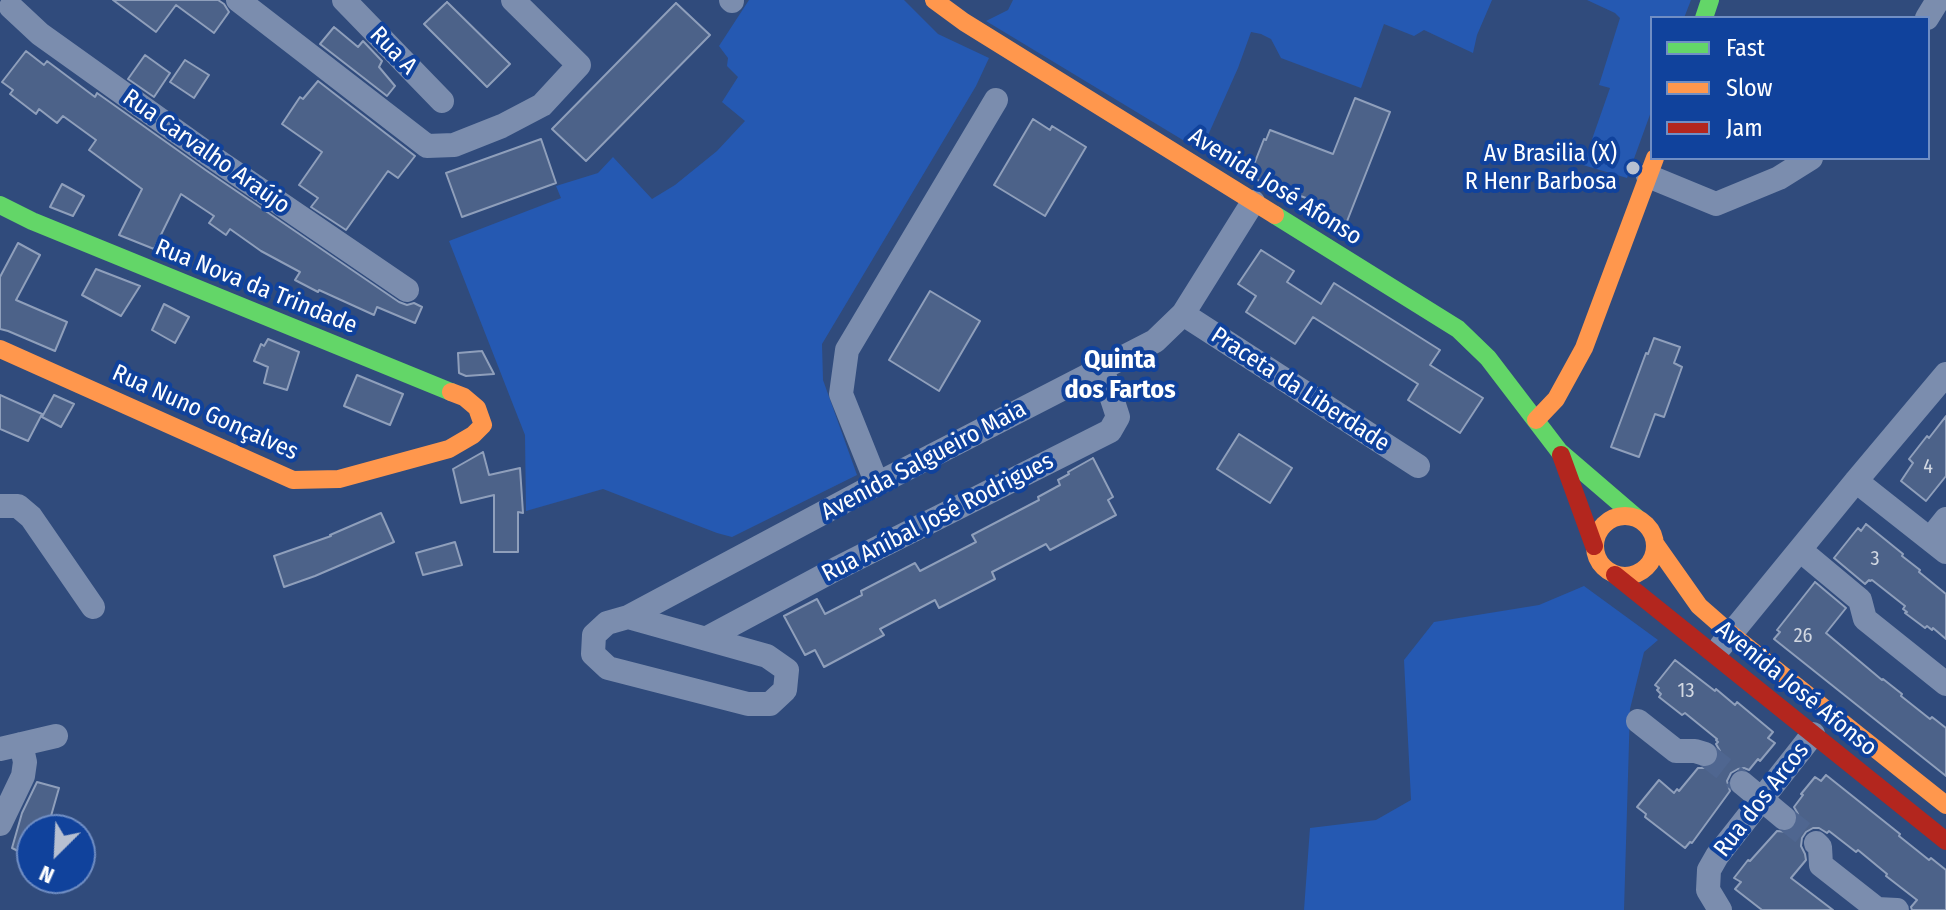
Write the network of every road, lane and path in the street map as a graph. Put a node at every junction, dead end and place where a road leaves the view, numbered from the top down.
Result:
1 (238, 0) edge
2 (344, 0) edge
3 (513, 0) edge
4 (934, 0) edge
5 (11, 7) edge
6 (996, 100) dead end
7 (442, 101) dead end
8 (1808, 160) edge
9 (1651, 167) edge
10 (1253, 202) junction
11 (0, 205) edge
12 (407, 290) dead end
13 (1183, 314) junction
14 (0, 349) edge
15 (1102, 368) junction
16 (1946, 374) edge
17 (1536, 420) junction
18 (483, 425) joint
19 (1559, 451) junction
20 (1418, 466) dead end
21 (1856, 481) junction
22 (877, 484) junction
23 (0, 506) edge
24 (1637, 518) junction
25 (1946, 519) edge
26 (1656, 545) junction
27 (1594, 546) junction
28 (1938, 546) edge
29 (1800, 550) junction
30 (1615, 575) junction
31 (93, 607) dead end
32 (628, 617) junction
33 (1731, 634) junction
34 (707, 638) junction
35 (1714, 654) junction
36 (1946, 684) edge
37 (1638, 721) dead end
38 (1813, 734) junction
39 (56, 736) dead end
40 (11, 746) edge
41 (1705, 754) tunnel mouth
42 (1742, 783) tunnel mouth
43 (1761, 800) junction
44 (1946, 805) edge
45 (1784, 818) tunnel mouth
46 (0, 824) edge
47 (1946, 841) edge
48 (1816, 843) tunnel mouth
49 (1720, 910) edge
50 (1897, 910) edge

1 - 3 street
2 - 7 street, Rua A
4 - 10 street, Avenida José Afonso
5 - 12 street, Rua Carvalho Araújo
6 - 22 street
8 - 9 street
9 - 17 street
10 - 13 street, Avenida Salgueiro Maia
10 - 17 street, Avenida José Afonso
11 - 18 street, Rua Nova da Trindade
13 - 15 street, Avenida Salgueiro Maia
13 - 20 street, Praceta da Liberdade
14 - 18 street, Rua Nuno Gonçalves
15 - 22 street, Avenida Salgueiro Maia
15 - 34 street, Rua Aníbal José Rodrigues
16 - 21 street
17 - 19 street, Avenida José Afonso
19 - 24 street, Avenida José Afonso
19 - 27 street, Avenida José Afonso
21 - 28 street
21 - 29 street
22 - 32 street, Avenida Salgueiro Maia
23 - 31 street
24 - 26 street
24 - 27 street
25 - 28 street
26 - 30 street
26 - 33 street, Avenida José Afonso
27 - 30 street
29 - 33 street
29 - 36 street
30 - 35 street, Avenida José Afonso
32 - 34 street, Avenida Salgueiro Maia
32 - 34 street, Avenida Salgueiro Maia
33 - 35 street
33 - 44 street, Avenida José Afonso
35 - 38 street, Avenida José Afonso
37 - 41 street
38 - 43 street, Rua dos Arcos
38 - 47 street, Avenida José Afonso
39 - 40 street
40 - 46 street
42 - 43 street
43 - 45 street
43 - 49 street, Rua dos Arcos
48 - 50 street

